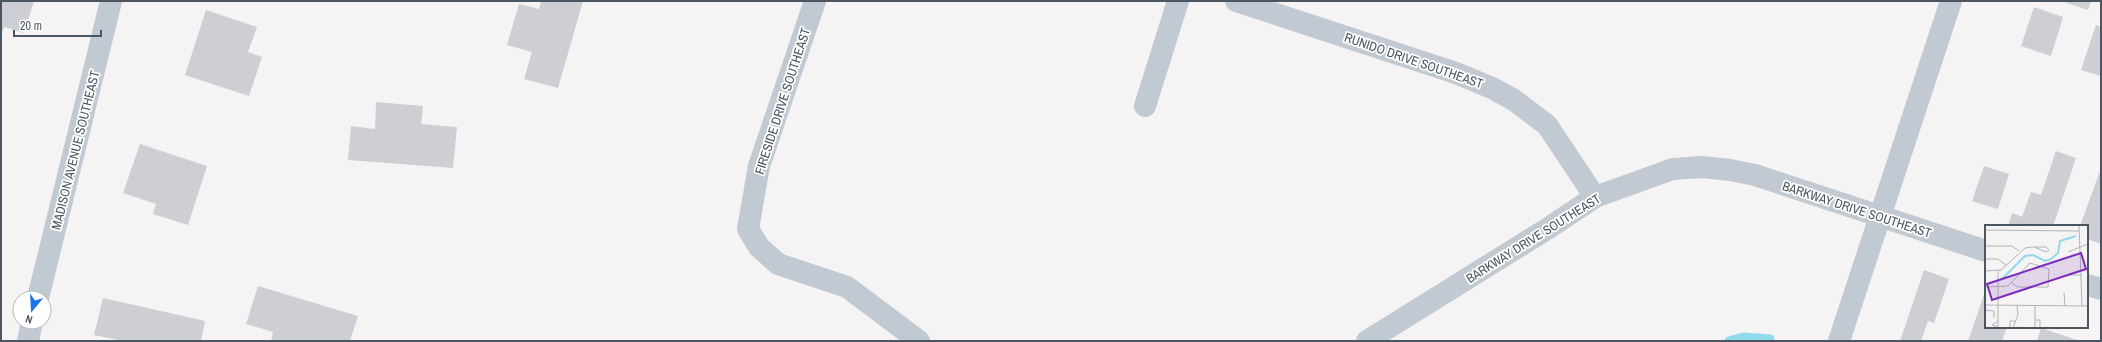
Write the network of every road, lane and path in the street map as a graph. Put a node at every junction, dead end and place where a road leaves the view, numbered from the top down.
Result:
1 (111, 1) edge
2 (815, 1) edge
3 (1178, 1) edge
4 (1236, 1) edge
5 (1951, 1) edge
6 (1145, 106) dead end
7 (1595, 197) junction
8 (1879, 216) junction
9 (1985, 251) edge
10 (2088, 285) edge
11 (2101, 289) edge
12 (40, 290) edge
13 (30, 330) edge
14 (28, 341) edge
15 (919, 341) edge
16 (1367, 341) edge
17 (1839, 341) edge

1 - 12 street, MADISON AVENUE SOUTHEAST
2 - 15 street, FIRESIDE DRIVE SOUTHEAST
3 - 6 street
4 - 7 street, RUNIDO DRIVE SOUTHEAST
5 - 8 street
7 - 8 street, BARKWAY DRIVE SOUTHEAST
7 - 16 street, BARKWAY DRIVE SOUTHEAST
8 - 9 street, BARKWAY DRIVE SOUTHEAST
8 - 17 street
10 - 11 street
13 - 14 street

